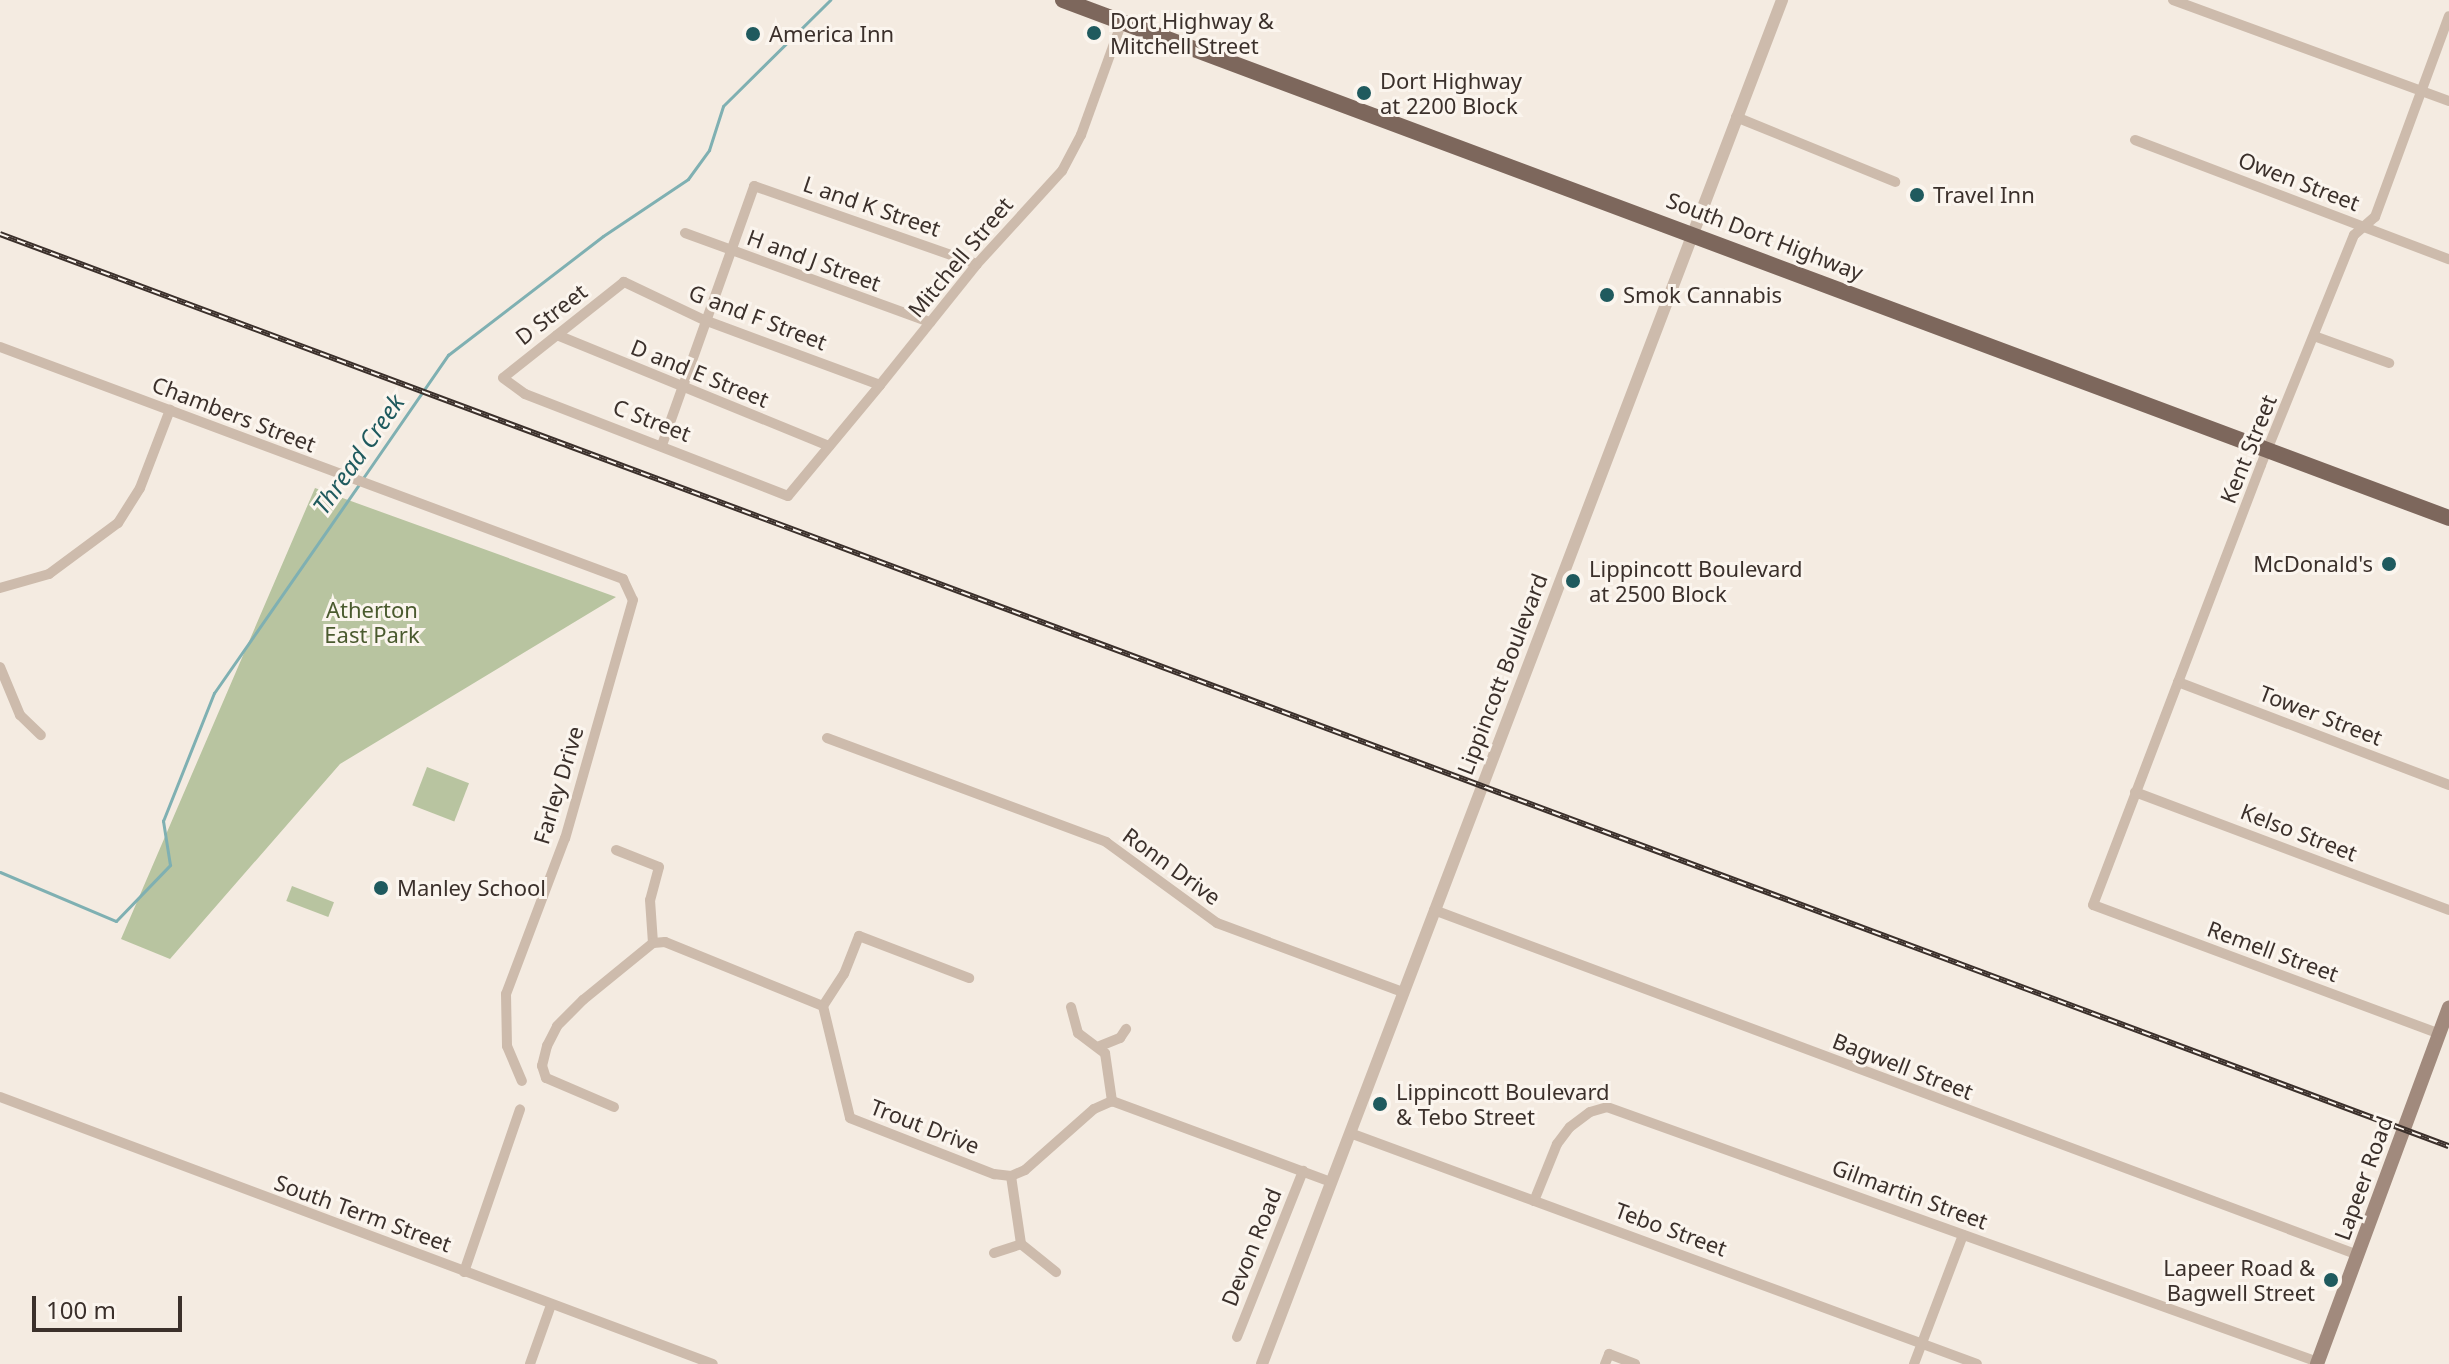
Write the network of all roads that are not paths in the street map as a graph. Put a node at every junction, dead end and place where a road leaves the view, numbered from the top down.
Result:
1 (1063, 0) edge
2 (1782, 0) edge
3 (2181, 1) edge
4 (2449, 16) edge
5 (1122, 22) junction
6 (2421, 91) junction
7 (2449, 101) edge
8 (1736, 117) junction
9 (2135, 140) dead end
10 (1895, 182) dead end
11 (2364, 227) junction
12 (1692, 232) junction
13 (685, 233) dead end
14 (731, 251) junction
15 (2449, 259) edge
16 (977, 264) junction
17 (624, 282) joint
18 (704, 320) junction
19 (930, 322) junction
20 (557, 335) junction
21 (2314, 336) junction
22 (0, 347) edge
23 (2389, 363) dead end
24 (503, 378) joint
25 (880, 385) junction
26 (681, 389) junction
27 (170, 410) junction
28 (662, 445) junction
29 (829, 446) junction
30 (2268, 449) junction
31 (788, 496) joint
32 (2449, 518) edge
33 (0, 588) edge
34 (630, 589) joint
35 (0, 667) edge
36 (2178, 682) junction
37 (41, 735) dead end
38 (827, 738) dead end
39 (2449, 785) edge
40 (2135, 792) junction
41 (616, 850) dead end
42 (2093, 905) joint
43 (1434, 910) junction
44 (2449, 910) edge
45 (653, 943) junction
46 (969, 978) dead end
47 (1403, 992) junction
48 (823, 1006) junction
49 (1071, 1007) dead end
50 (2449, 1008) edge
51 (1126, 1029) dead end
52 (2440, 1034) junction
53 (1102, 1050) junction
54 (522, 1081) dead end
55 (0, 1097) edge
56 (1112, 1101) junction
57 (614, 1107) dead end
58 (520, 1109) dead end
59 (1350, 1133) junction
60 (1303, 1171) junction
61 (1011, 1176) junction
62 (1331, 1182) junction
63 (1534, 1201) junction
64 (1963, 1235) junction
65 (1021, 1244) junction
66 (994, 1253) dead end
67 (2358, 1255) junction
68 (464, 1272) junction
69 (1056, 1272) dead end
70 (551, 1305) junction
71 (1237, 1337) dead end
72 (1922, 1343) junction
73 (1607, 1359) edge
74 (2317, 1363) edge
75 (530, 1364) edge
76 (713, 1364) edge
77 (1264, 1364) edge
78 (1635, 1364) edge
79 (1914, 1364) edge
80 (1977, 1364) edge

1 - 5 main road, South Dort Highway
2 - 8 street, Lippincott Boulevard
3 - 6 street
4 - 6 street, Kent Street
5 - 12 main road, South Dort Highway
5 - 16 street, Mitchell Street
6 - 7 street
6 - 11 street, Kent Street
8 - 10 street
8 - 12 street, Lippincott Boulevard
9 - 11 street, Owen Street
11 - 15 street, Owen Street
11 - 21 street, Kent Street
12 - 30 main road, South Dort Highway
12 - 43 street, Lippincott Boulevard
13 - 14 street, H and J Street
14 - 16 street, L and K Street
14 - 18 street
14 - 19 street, H and J Street
16 - 19 street, Mitchell Street
17 - 18 street, G and F Street
17 - 20 street, D Street
18 - 25 street, G and F Street
18 - 26 street
19 - 25 street, Mitchell Street
20 - 24 street, D Street
20 - 26 street, D and E Street
21 - 23 street
21 - 30 street, Kent Street
22 - 27 street, Chambers Street
24 - 28 street, C Street
25 - 29 street, Mitchell Street
26 - 28 street
26 - 29 street, D and E Street
27 - 33 street
27 - 34 street, Chambers Street
28 - 31 street, C Street
29 - 31 street, Mitchell Street
30 - 32 main road, South Dort Highway
30 - 36 street, Kent Street
34 - 54 street, Farley Drive
35 - 37 street
36 - 39 street, Tower Street
36 - 40 street, Kent Street
38 - 47 street, Ronn Drive
40 - 42 street, Kent Street
40 - 44 street, Kelso Street
41 - 45 street
42 - 52 street, Remell Street
43 - 47 street, Lippincott Boulevard
43 - 67 street, Bagwell Street
45 - 48 street
45 - 57 street
46 - 48 street
47 - 59 street, Lippincott Boulevard
48 - 61 street, Trout Drive
49 - 53 street
50 - 52 main road, Lapeer Road
51 - 53 street
52 - 67 main road, Lapeer Road
53 - 56 street
55 - 68 street, South Term Street
56 - 60 street
56 - 61 street
58 - 68 street
59 - 62 street, Lippincott Boulevard
59 - 63 street, Tebo Street
60 - 62 street
60 - 71 street, Devon Road
61 - 65 street
62 - 77 street, Lippincott Boulevard
63 - 64 street, Gilmartin Street
63 - 72 street, Tebo Street
64 - 72 street
64 - 74 street, Gilmartin Street
65 - 66 street
65 - 69 street
67 - 74 main road, Lapeer Road
68 - 70 street, South Term Street
70 - 75 street
70 - 76 street, South Term Street
72 - 79 street
72 - 80 street, Tebo Street
73 - 78 street

